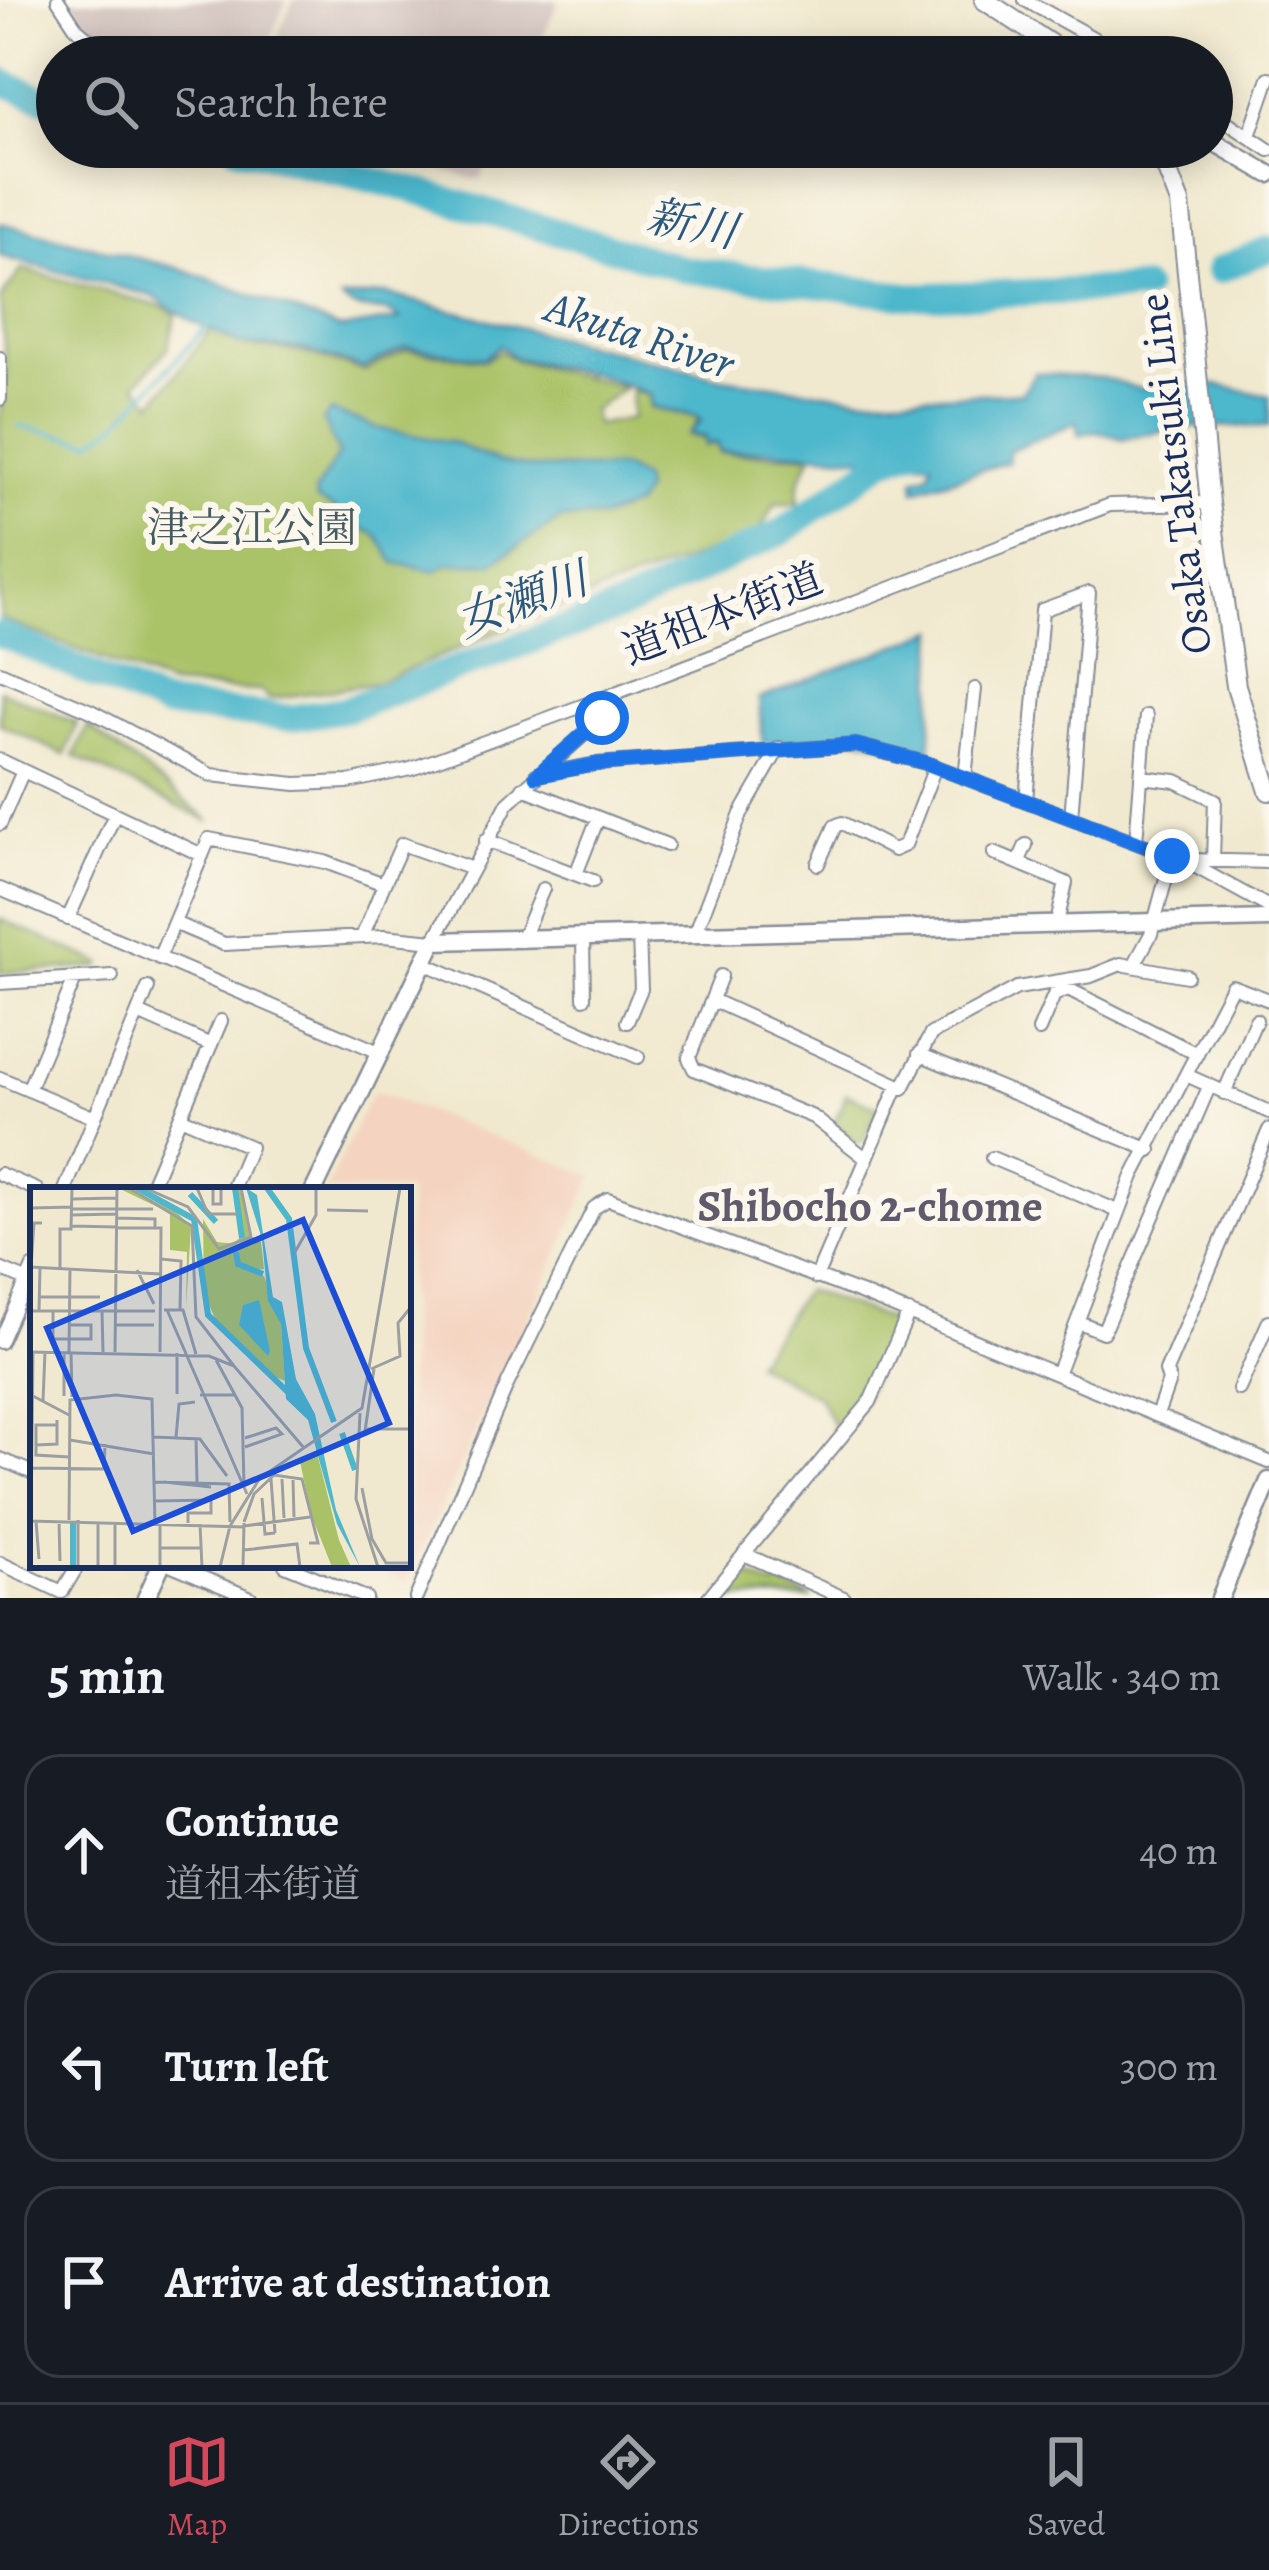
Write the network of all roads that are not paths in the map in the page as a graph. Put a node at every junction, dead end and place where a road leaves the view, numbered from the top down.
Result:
1 (58, 0) edge
2 (984, 0) edge
3 (1025, 0) edge
4 (85, 36) edge
5 (1038, 36) edge
6 (1089, 36) edge
7 (1269, 78) edge
8 (1233, 126) edge
9 (1249, 136) junction
10 (1269, 150) edge
11 (1233, 153) edge
12 (1166, 168) edge
13 (1269, 174) edge
14 (0, 362) edge
15 (0, 399) edge
16 (1210, 503) junction
17 (0, 671) edge
18 (975, 689) dead end
19 (618, 692) junction
20 (1146, 716) dead end
21 (779, 748) junction
22 (0, 760) edge
23 (935, 767) junction
24 (23, 771) junction
25 (536, 776) junction
26 (964, 777) junction
27 (1142, 777) junction
28 (523, 788) junction
29 (1269, 791) edge
30 (1026, 801) junction
31 (115, 814) junction
32 (598, 818) junction
33 (1071, 818) junction
34 (0, 824) edge
35 (811, 839) dead end
36 (486, 840) junction
37 (1136, 842) junction
38 (667, 845) dead end
39 (1026, 845) dead end
40 (826, 846) junction
41 (994, 853) dead end
42 (202, 855) junction
43 (1179, 858) junction
44 (1213, 859) junction
45 (1269, 862) edge
46 (1018, 863) junction
47 (818, 865) dead end
48 (472, 868) junction
49 (576, 874) junction
50 (593, 881) dead end
51 (384, 884) junction
52 (0, 889) edge
53 (543, 889) dead end
54 (1269, 907) edge
55 (68, 919) junction
56 (1269, 919) edge
57 (174, 923) junction
58 (1057, 923) junction
59 (1154, 924) junction
60 (695, 934) junction
61 (362, 937) junction
62 (639, 937) junction
63 (583, 939) junction
64 (434, 941) junction
65 (521, 941) junction
66 (159, 958) junction
67 (424, 963) junction
68 (1134, 965) junction
69 (112, 976) dead end
70 (722, 976) dead end
71 (1187, 976) dead end
72 (75, 979) junction
73 (0, 983) edge
74 (148, 988) dead end
75 (584, 998) dead end
76 (1269, 1000) edge
77 (714, 1001) junction
78 (1031, 1006) dead end
79 (1047, 1012) junction
80 (138, 1013) junction
81 (1256, 1020) dead end
82 (220, 1021) dead end
83 (627, 1022) dead end
84 (1040, 1030) dead end
85 (211, 1045) junction
86 (379, 1052) junction
87 (919, 1054) junction
88 (1197, 1054) junction
89 (638, 1057) dead end
90 (1186, 1075) junction
91 (0, 1078) edge
92 (898, 1085) junction
93 (1208, 1087) junction
94 (28, 1090) junction
95 (1224, 1094) junction
96 (1269, 1112) edge
97 (95, 1118) junction
98 (180, 1118) junction
99 (1269, 1130) edge
100 (1150, 1150) junction
101 (992, 1158) dead end
102 (867, 1159) junction
103 (0, 1174) edge
104 (30, 1187) edge
105 (66, 1187) edge
106 (150, 1187) edge
107 (233, 1187) edge
108 (315, 1187) edge
109 (1118, 1211) junction
110 (0, 1269) edge
111 (30, 1274) edge
112 (816, 1278) junction
113 (909, 1312) junction
114 (1269, 1321) edge
115 (1079, 1322) junction
116 (0, 1342) edge
117 (1057, 1374) junction
118 (1239, 1389) dead end
119 (1157, 1415) junction
120 (0, 1459) edge
121 (1269, 1462) edge
122 (30, 1469) edge
123 (1269, 1481) edge
124 (744, 1554) junction
125 (0, 1563) edge
126 (76, 1568) edge
127 (160, 1568) edge
128 (179, 1568) edge
129 (292, 1568) edge
130 (146, 1598) edge
131 (248, 1598) edge
132 (366, 1598) edge
133 (416, 1598) edge
134 (707, 1598) edge
135 (844, 1598) edge
136 (1220, 1598) edge

1 - 4 street
2 - 5 main road
3 - 6 street
7 - 9 street
8 - 9 street
9 - 10 street
11 - 13 street
12 - 16 main road, Osaka Takatsuki Line
14 - 15 street
16 - 19 street, 道祖本街道
16 - 29 main road, Osaka Takatsuki Line
17 - 19 street
18 - 26 street
19 - 25 street, 道祖本街道
20 - 27 street
21 - 23 street
21 - 25 street
21 - 60 street
22 - 24 street
23 - 26 street
23 - 40 street
24 - 31 street
24 - 34 street
25 - 28 street, 道祖本街道
26 - 30 street
27 - 37 street
27 - 44 street
28 - 32 street
28 - 36 street, 道祖本街道
30 - 33 street
30 - 33 street
31 - 42 street
31 - 55 street
32 - 38 street
32 - 49 street
33 - 37 street
35 - 40 street
36 - 48 street, 道祖本街道
36 - 49 street
37 - 43 street
39 - 46 street
40 - 47 street
41 - 46 street
42 - 51 street
42 - 57 street
43 - 44 street
43 - 54 street
43 - 59 street
44 - 45 street
46 - 58 street
48 - 51 street
48 - 64 street, 道祖本街道
49 - 50 street
51 - 61 street
52 - 55 street
53 - 65 street
55 - 66 street
56 - 59 street
57 - 61 street
57 - 66 street
58 - 59 street
58 - 60 street
59 - 68 street
60 - 62 street
61 - 64 street
62 - 63 street
62 - 83 street
63 - 65 street
63 - 75 street
64 - 65 street
64 - 67 street, 道祖本街道
66 - 86 street
67 - 86 street, 道祖本街道
67 - 89 street
68 - 71 street
68 - 87 street
69 - 72 street
70 - 77 street
72 - 73 street
72 - 94 street
74 - 80 street
76 - 88 street
77 - 92 street
77 - 102 street
78 - 79 street
79 - 84 street
79 - 88 street
80 - 85 street
80 - 97 street
81 - 95 street
82 - 85 street
85 - 98 street
86 - 108 street, 道祖本街道
87 - 92 street
87 - 100 street
88 - 90 street
90 - 93 street
90 - 100 street
91 - 94 street
92 - 102 street
93 - 95 street
93 - 115 street
94 - 97 street
95 - 96 street
97 - 105 street
98 - 106 street
98 - 107 street
99 - 119 street
100 - 109 street
101 - 109 street
102 - 112 street
103 - 104 street
109 - 115 street
110 - 111 street
111 - 116 street
112 - 113 street
112 - 133 street
113 - 117 street
113 - 124 street
114 - 118 street
115 - 117 street
117 - 119 street
119 - 121 street
120 - 122 street
123 - 136 street
124 - 134 street
124 - 135 street
125 - 126 street
127 - 130 street
128 - 131 street
129 - 132 street

